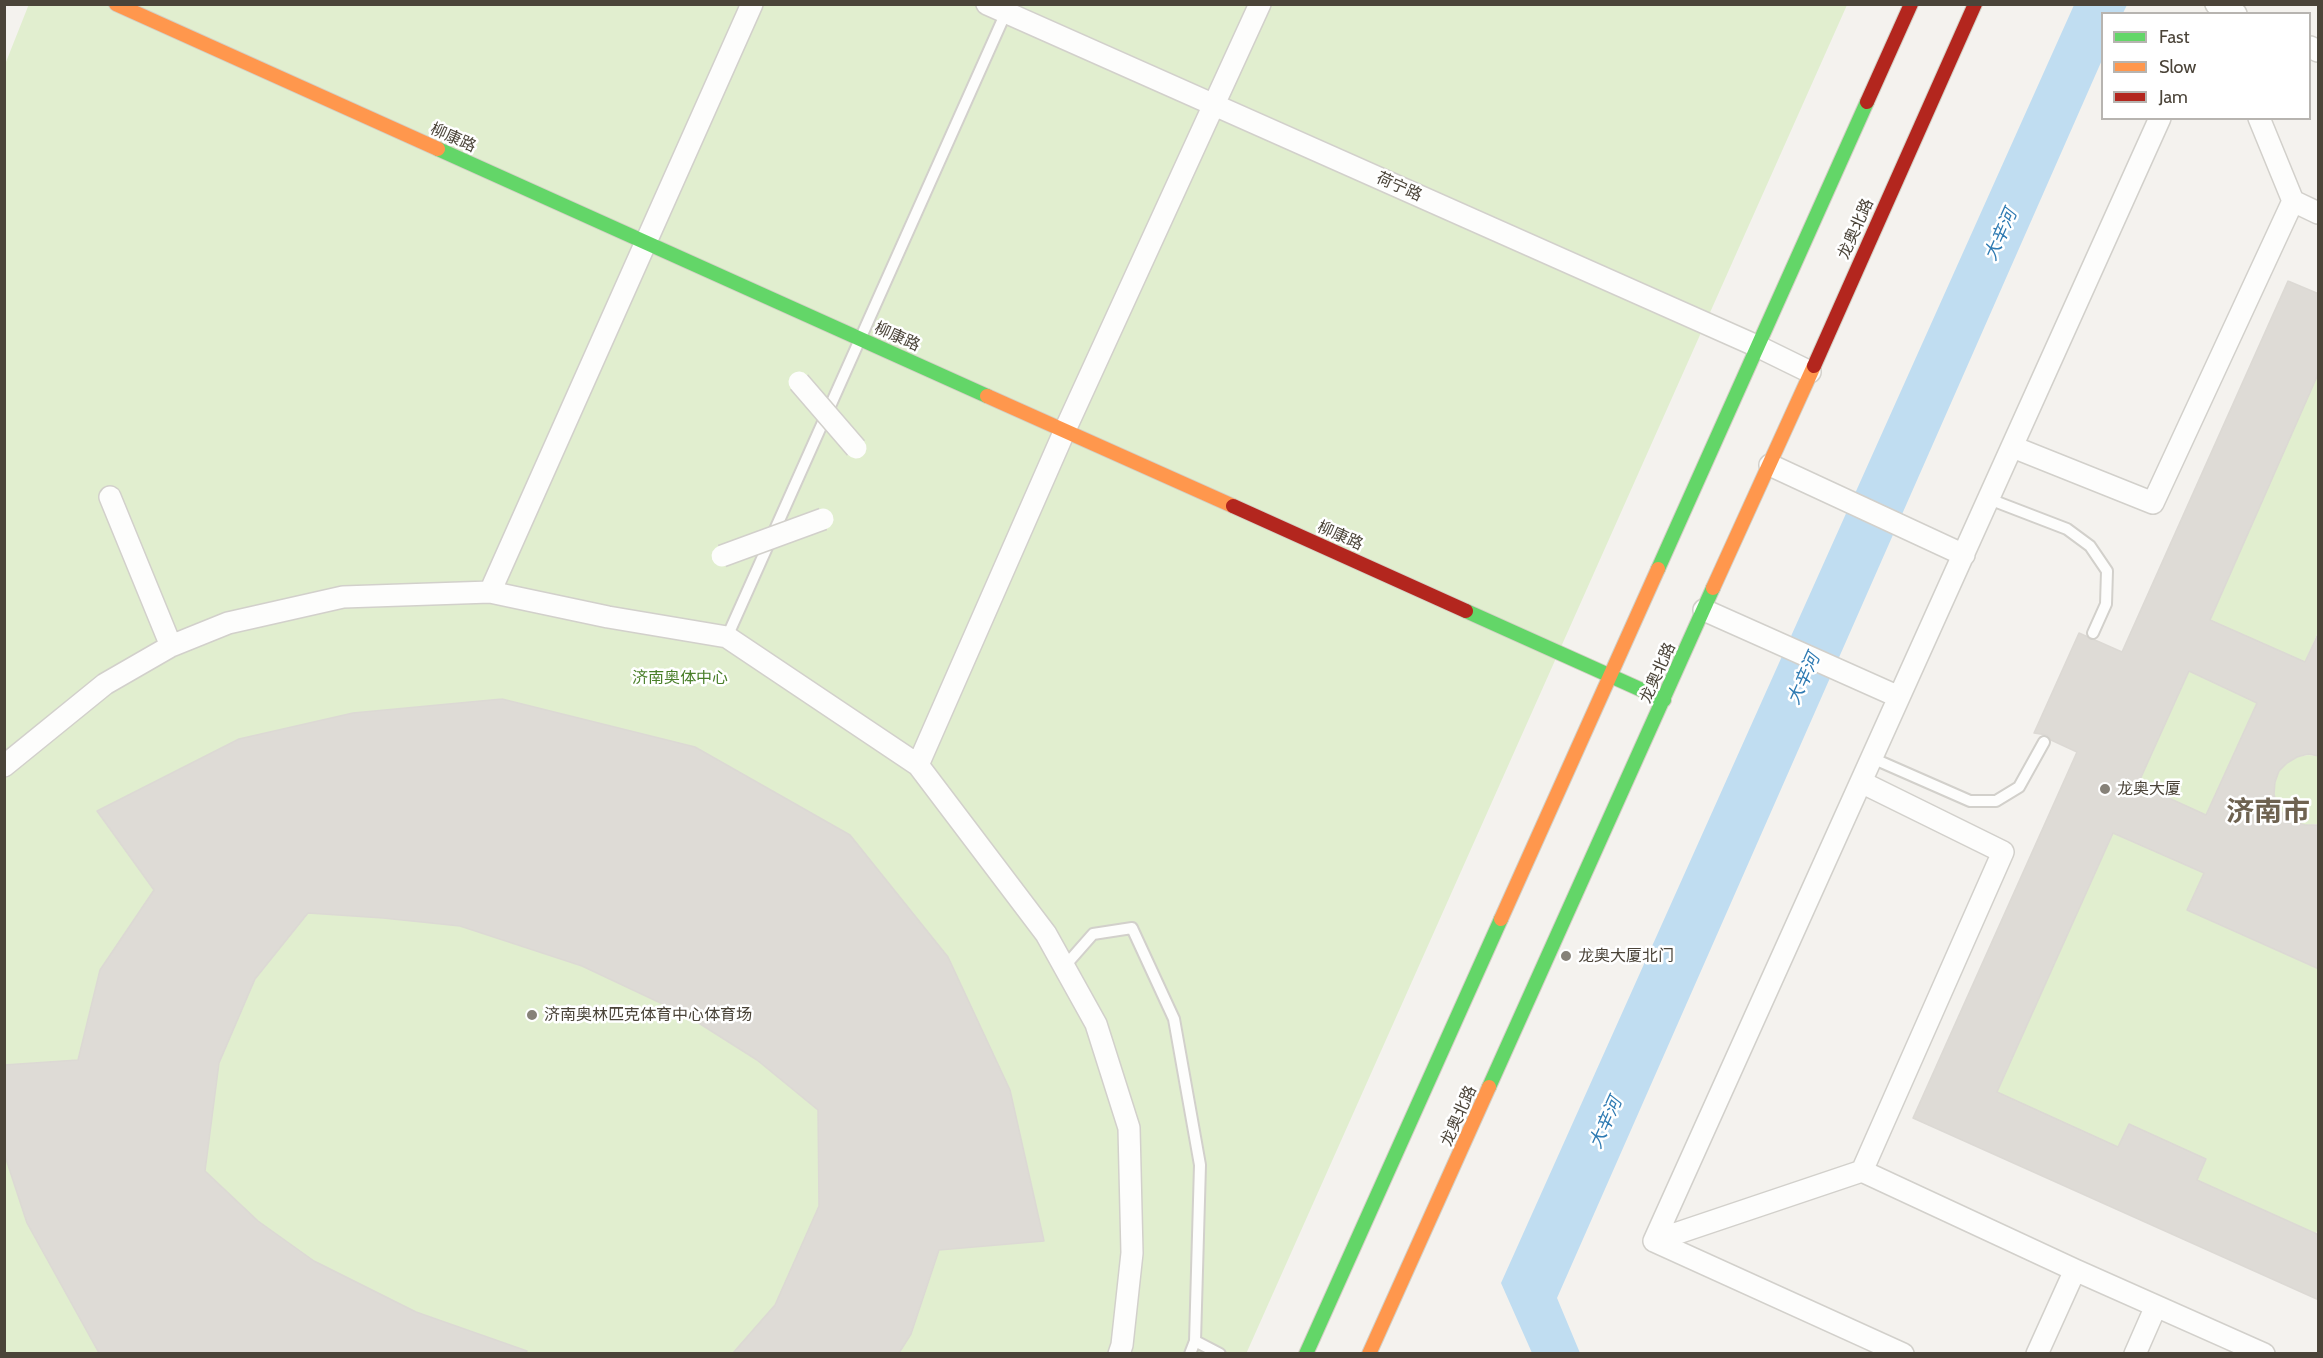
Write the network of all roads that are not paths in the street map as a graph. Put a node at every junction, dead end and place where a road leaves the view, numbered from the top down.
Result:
1 (116, 4) edge
2 (752, 4) edge
3 (1260, 4) edge
4 (1911, 4) edge
5 (1975, 4) edge
6 (2214, 4) edge
7 (1001, 7) edge
8 (2232, 12) edge
9 (1214, 106) junction
10 (2159, 120) edge
11 (2260, 120) edge
12 (2293, 201) junction
13 (2319, 213) edge
14 (646, 243) junction
15 (860, 339) junction
16 (1759, 347) junction
17 (1810, 372) junction
18 (799, 382) dead end
19 (1065, 430) junction
20 (2013, 447) junction
21 (858, 449) dead end
22 (1770, 465) junction
23 (110, 497) dead end
24 (1989, 499) junction
25 (826, 518) dead end
26 (1964, 555) junction
27 (722, 556) dead end
28 (490, 592) junction
29 (1704, 610) junction
30 (2093, 633) dead end
31 (727, 637) junction
32 (171, 646) junction
33 (1611, 676) junction
34 (1899, 697) junction
35 (1664, 700) junction
36 (2044, 742) dead end
37 (1872, 758) junction
38 (918, 765) junction
39 (4, 766) edge
40 (1861, 782) junction
41 (1064, 967) junction
42 (1862, 1171) junction
43 (1654, 1241) junction
44 (2075, 1270) junction
45 (2156, 1306) junction
46 (1195, 1341) junction
47 (1119, 1353) edge
48 (1190, 1353) edge
49 (1220, 1353) edge
50 (1306, 1353) edge
51 (1369, 1353) edge
52 (1903, 1353) edge
53 (2037, 1353) edge
54 (2135, 1353) edge
55 (2264, 1353) edge

1 - 14 main road, 柳康路
2 - 14 street
3 - 9 street
4 - 16 main road
5 - 17 main road, 龙奥北路
6 - 8 street
7 - 9 street, 荷宁路
7 - 15 lane
9 - 16 street, 荷宁路
9 - 19 street
10 - 20 street
11 - 12 street
12 - 13 street
12 - 20 street
14 - 15 main road, 柳康路
14 - 28 street
15 - 19 main road, 柳康路
15 - 31 lane
16 - 17 street, 荷宁路
16 - 33 main road
17 - 22 main road, 龙奥北路
18 - 21 street, bridge
19 - 33 main road, 柳康路
19 - 38 street
20 - 24 street
22 - 26 street
22 - 29 main road, 龙奥北路
23 - 32 street
24 - 26 street
24 - 30 lane
25 - 27 street, bridge
26 - 34 street
28 - 31 street
28 - 32 street
29 - 34 street
29 - 35 main road, 龙奥北路
31 - 38 street
32 - 39 street
33 - 35 main road, 柳康路
33 - 50 main road
34 - 37 street
35 - 51 main road, 龙奥北路
36 - 37 lane
37 - 40 street
38 - 41 street
40 - 42 street
40 - 43 street
41 - 46 lane
41 - 47 street
42 - 43 street
42 - 44 street
43 - 52 street
44 - 45 street
44 - 53 street
45 - 54 street
45 - 55 street
46 - 48 lane
46 - 49 lane

